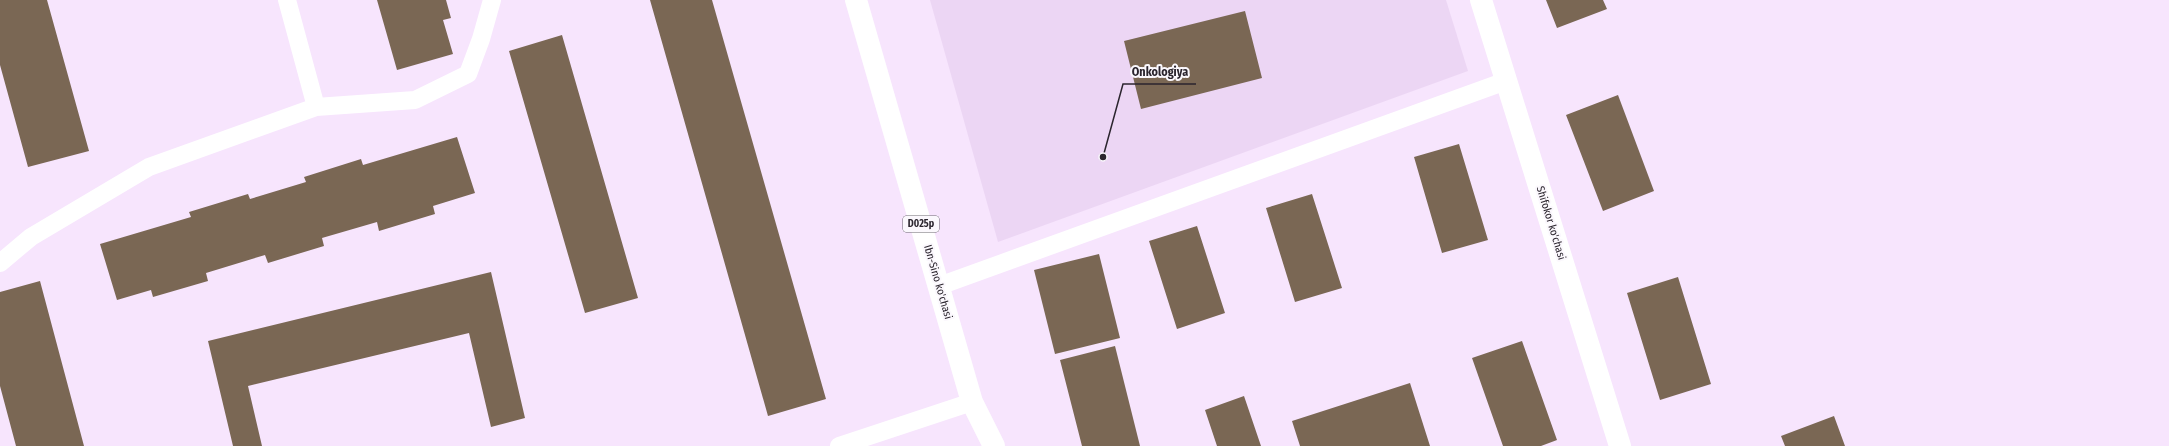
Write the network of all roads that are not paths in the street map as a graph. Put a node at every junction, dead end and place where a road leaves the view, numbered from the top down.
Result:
1 (288, 0) edge
2 (492, 0) edge
3 (856, 0) edge
4 (1481, 0) edge
5 (1506, 81) junction
6 (316, 107) junction
7 (0, 263) edge
8 (939, 286) junction
9 (972, 402) junction
10 (839, 446) edge
11 (994, 446) edge
12 (1620, 446) edge

1 - 6 lane
2 - 6 lane
3 - 8 main road, Ibn-Sino ko'chasi / D025p
4 - 5 main road, Shifokor ko'chasi
5 - 8 lane
5 - 12 main road, Shifokor ko'chasi
6 - 7 lane
8 - 9 main road, Ibn-Sino ko'chasi / D025p
9 - 10 lane
9 - 11 main road, Ibn-Sino ko'chasi / D025p

